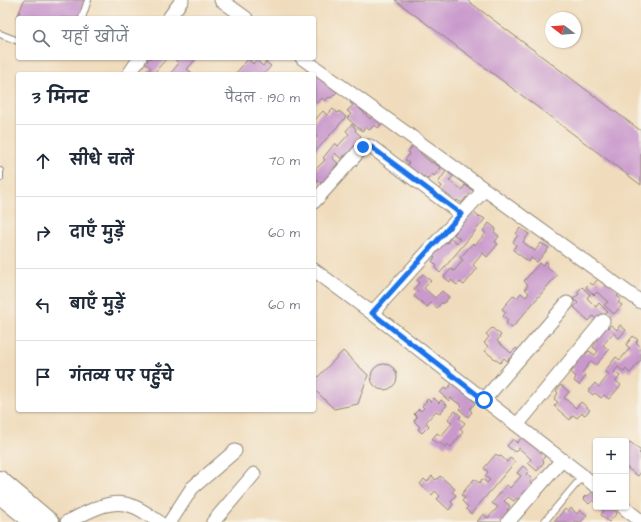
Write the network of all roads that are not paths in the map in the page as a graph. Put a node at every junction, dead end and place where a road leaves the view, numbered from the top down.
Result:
1 (88, 0) edge
2 (182, 0) edge
3 (221, 0) edge
4 (83, 16) edge
5 (170, 16) edge
6 (243, 16) edge
7 (0, 34) edge
8 (16, 39) edge
9 (139, 60) edge
10 (305, 60) edge
11 (130, 72) edge
12 (0, 171) edge
13 (0, 178) edge
14 (484, 190) junction
15 (316, 200) edge
16 (461, 214) junction
17 (316, 271) edge
18 (641, 302) edge
19 (567, 303) dead end
20 (372, 313) junction
21 (603, 321) dead end
22 (484, 400) junction
23 (517, 425) junction
24 (235, 451) dead end
25 (562, 460) junction
26 (254, 474) dead end
27 (583, 476) junction
28 (0, 479) edge
29 (593, 484) edge
30 (0, 496) edge
31 (627, 510) edge
32 (641, 521) edge
33 (32, 522) edge
34 (51, 522) edge
35 (67, 522) edge
36 (159, 522) edge
37 (170, 522) edge
38 (213, 522) edge
39 (508, 522) edge
40 (544, 522) edge

1 - 4 lane
2 - 5 street
3 - 6 street
7 - 8 lane
9 - 11 street
10 - 14 street
12 - 13 lane
14 - 16 street
14 - 18 street
15 - 16 street
16 - 20 street
17 - 20 street
19 - 22 street
20 - 22 street
21 - 23 street
22 - 23 street
23 - 25 street
24 - 37 street
25 - 27 street
25 - 39 street
26 - 38 street
27 - 29 street
27 - 40 lane
28 - 34 street
30 - 33 street
31 - 32 street
35 - 36 street

